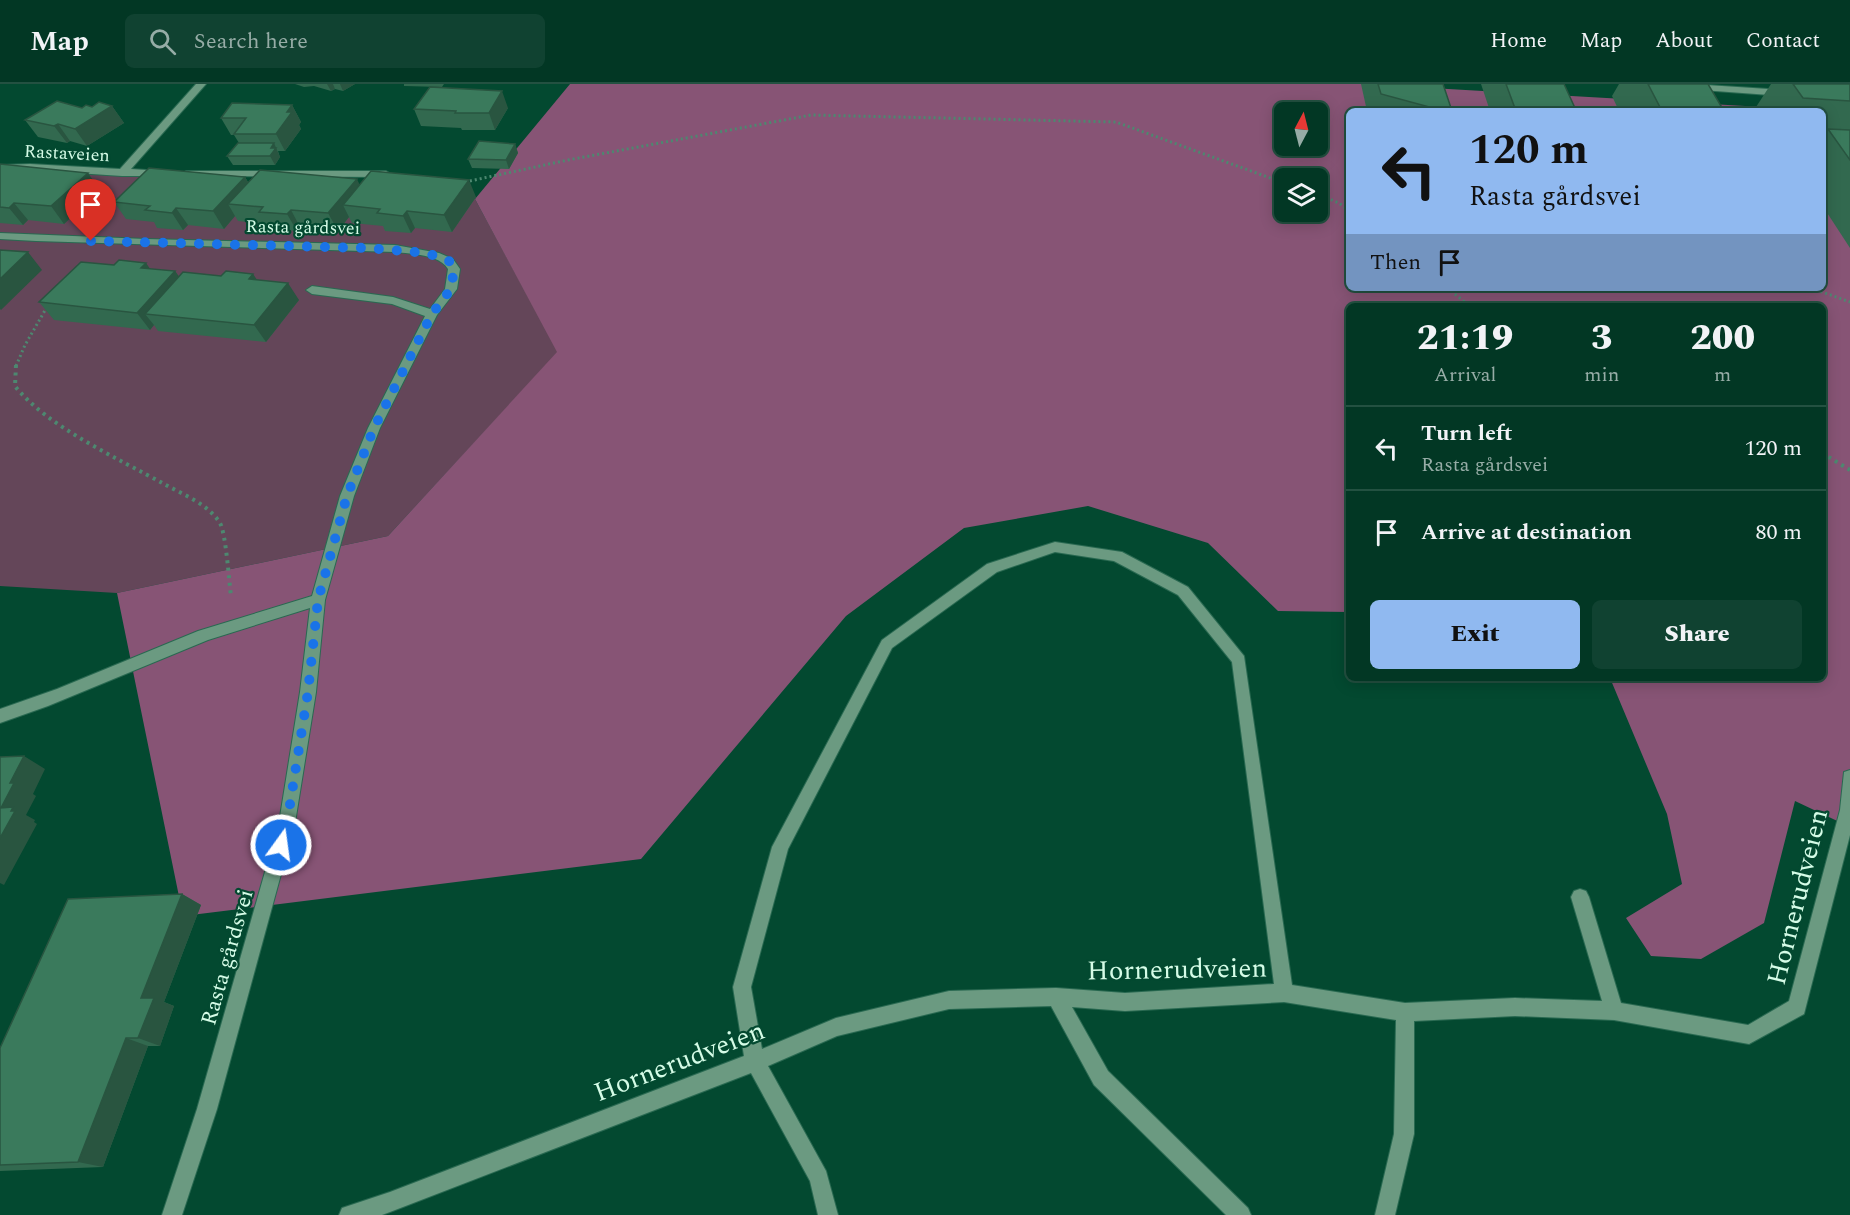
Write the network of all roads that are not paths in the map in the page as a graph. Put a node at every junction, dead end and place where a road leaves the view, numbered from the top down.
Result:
1 (201, 84) edge
2 (1679, 87) edge
3 (1798, 93) edge
4 (0, 168) edge
5 (122, 173) junction
6 (386, 174) edge
7 (0, 236) edge
8 (312, 290) dead end
9 (432, 314) junction
10 (318, 600) junction
11 (0, 716) edge
12 (1850, 777) edge
13 (1580, 897) dead end
14 (1284, 993) junction
15 (1056, 997) junction
16 (1614, 1011) junction
17 (1405, 1012) junction
18 (755, 1062) junction
19 (172, 1215) edge
20 (349, 1215) edge
21 (828, 1215) edge
22 (1241, 1215) edge
23 (1385, 1215) edge

1 - 5 street, Rastaveien
2 - 3 street
4 - 5 street, Rastaveien
5 - 6 street
7 - 9 street, Rasta gårdsvei
8 - 9 street
9 - 10 street, Rasta gårdsvei
10 - 11 street
10 - 19 street, Rasta gårdsvei
12 - 16 street, Hornerudveien
13 - 16 street
14 - 15 street, Hornerudveien
14 - 17 street, Hornerudveien
14 - 18 street
15 - 18 street, Hornerudveien
15 - 22 street
16 - 17 street, Hornerudveien
17 - 23 street
18 - 20 street, Hornerudveien
18 - 21 street

